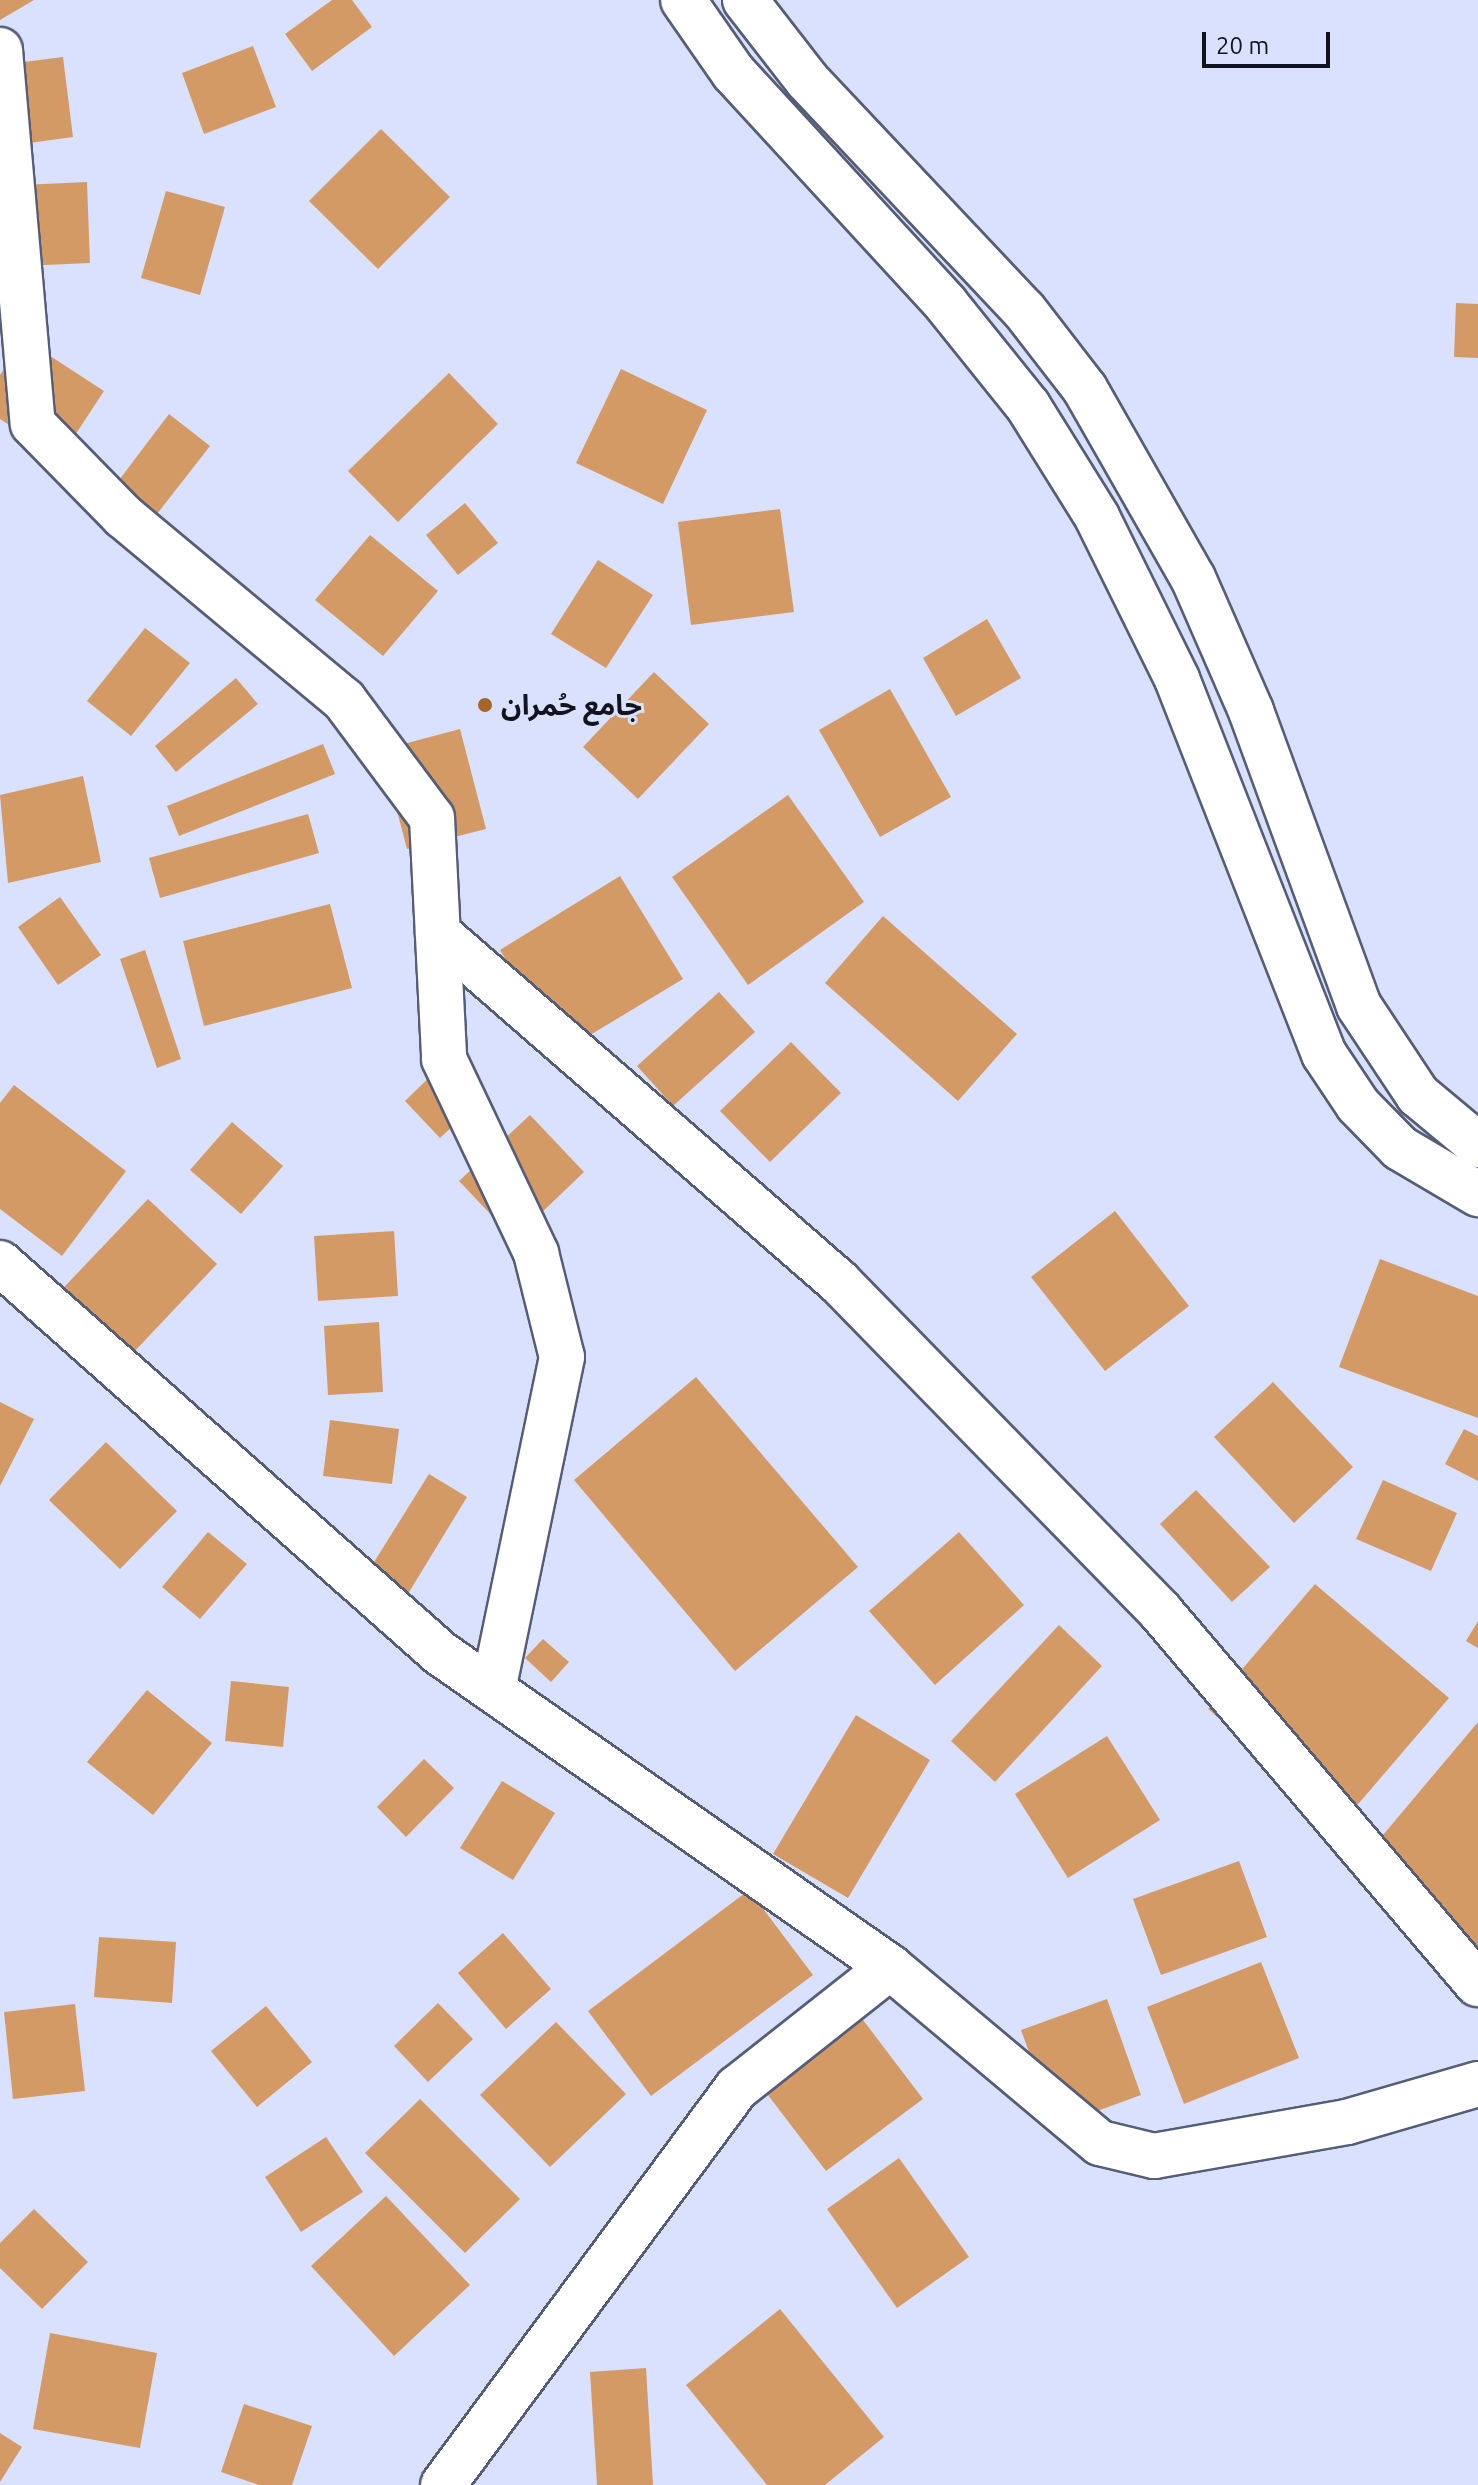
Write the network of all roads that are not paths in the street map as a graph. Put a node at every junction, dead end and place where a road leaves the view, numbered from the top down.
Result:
1 (683, 0) edge
2 (745, 0) edge
3 (0, 50) edge
4 (1251, 711) junction
5 (1200, 732) junction
6 (438, 933) junction
7 (1478, 1145) edge
8 (1478, 1194) edge
9 (0, 1263) edge
10 (493, 1690) junction
11 (890, 1967) junction
12 (1478, 1984) edge
13 (1478, 2084) edge
14 (443, 2485) edge

1 - 5 street
2 - 4 street
3 - 6 street
4 - 5 street
4 - 7 street
5 - 8 street
6 - 10 street
6 - 12 street
9 - 10 street
10 - 11 street
11 - 13 street
11 - 14 street

